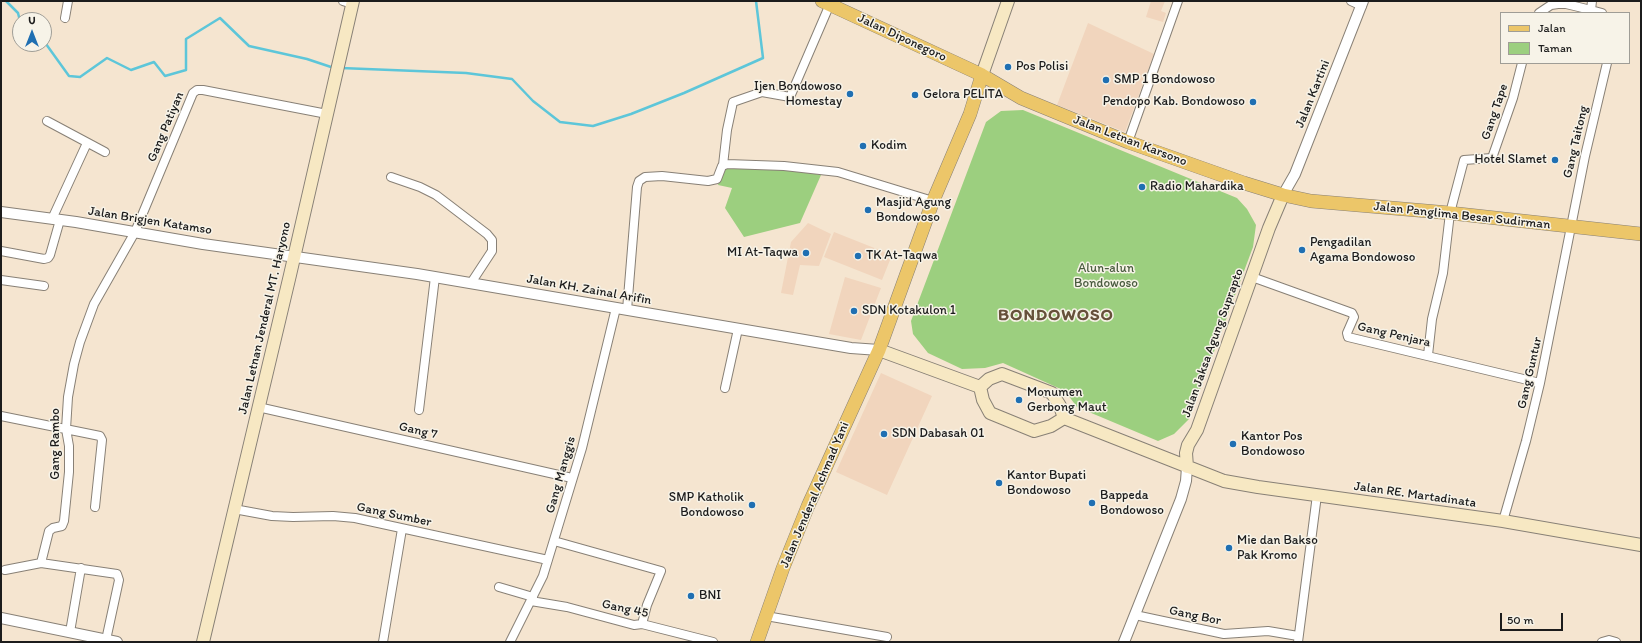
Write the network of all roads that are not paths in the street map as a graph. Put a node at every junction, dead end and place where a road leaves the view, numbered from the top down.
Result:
1 (68, 1) edge
2 (1008, 1) edge
3 (1178, 1) edge
4 (1351, 1) edge
5 (1592, 1) edge
6 (349, 2) edge
7 (826, 3) edge
8 (1362, 3) edge
9 (1591, 10) junction
10 (1540, 12) edge
11 (1598, 12) edge
12 (65, 18) dead end
13 (1522, 64) edge
14 (1607, 64) edge
15 (982, 75) junction
16 (327, 114) junction
17 (47, 121) dead end
18 (1128, 142) junction
19 (87, 143) junction
20 (105, 152) dead end
21 (723, 165) junction
22 (391, 177) dead end
23 (1283, 195) junction
24 (933, 201) junction
25 (1, 212) edge
26 (1450, 214) junction
27 (56, 220) junction
28 (1570, 227) junction
29 (134, 232) junction
30 (1641, 234) edge
31 (1, 251) edge
32 (294, 256) junction
33 (435, 277) junction
34 (1252, 277) junction
35 (1, 280) edge
36 (471, 283) junction
37 (44, 286) dead end
38 (616, 308) junction
39 (627, 310) junction
40 (738, 329) junction
41 (879, 350) junction
42 (1428, 355) junction
43 (1540, 383) junction
44 (980, 387) junction
45 (725, 388) dead end
46 (258, 407) junction
47 (419, 410) dead end
48 (1, 416) edge
49 (1064, 418) junction
50 (66, 428) junction
51 (1187, 467) junction
52 (572, 478) junction
53 (1317, 495) junction
54 (95, 507) dead end
55 (234, 509) junction
56 (1503, 521) junction
57 (402, 529) junction
58 (554, 540) junction
59 (1641, 545) edge
60 (548, 560) junction
61 (42, 563) junction
62 (81, 568) junction
63 (5, 570) dead end
64 (499, 587) dead end
65 (532, 599) junction
66 (1135, 615) junction
67 (766, 616) junction
68 (1, 618) edge
69 (642, 624) junction
70 (70, 632) junction
71 (887, 637) dead end
72 (1298, 639) edge
73 (106, 640) junction
74 (117, 642) edge
75 (203, 642) edge
76 (383, 642) edge
77 (510, 642) edge
78 (713, 642) edge
79 (757, 642) edge
80 (1124, 642) edge
81 (1602, 642) edge
82 (1616, 642) edge

1 - 12 street
2 - 15 main road
3 - 18 street
4 - 8 street
5 - 9 street
6 - 16 main road, Jalan Letnan Jenderal MT. Haryono
7 - 15 main road, Jalan Diponegoro
7 - 21 street
8 - 23 street, Jalan Kartini
9 - 10 street
9 - 11 street
13 - 26 street, Gang Tape
14 - 28 street, Gang Taitong
15 - 18 main road, Jalan Letnan Karsono
15 - 24 main road, Jalan Jenderal Achmad Yani
16 - 29 street, Gang Patiyan
16 - 32 main road, Jalan Letnan Jenderal MT. Haryono
17 - 19 street
18 - 23 main road, Jalan Letnan Karsono
19 - 20 street
19 - 27 street
21 - 24 street
21 - 39 street
22 - 36 street
23 - 26 main road, Jalan Panglima Besar Sudirman
23 - 34 main road, Jalan Jaksa Agung Suprapto
24 - 41 main road, Jalan Jenderal Achmad Yani
25 - 27 street, Jalan Brigjen Katamso
26 - 28 main road, Jalan Panglima Besar Sudirman
26 - 42 street
27 - 29 street, Jalan Brigjen Katamso
27 - 31 street
28 - 30 main road, Jalan Panglima Besar Sudirman
28 - 43 street, Gang Guntur
29 - 32 street, Jalan Brigjen Katamso
29 - 50 street, Gang Rambo
32 - 33 street, Jalan KH. Zainal Arifin
32 - 46 main road, Jalan Letnan Jenderal MT. Haryono
33 - 36 street, Jalan KH. Zainal Arifin
33 - 47 street
34 - 42 street, Gang Penjara
34 - 51 main road, Jalan Jaksa Agung Suprapto
35 - 37 street
36 - 38 street, Jalan KH. Zainal Arifin
38 - 39 street, Jalan KH. Zainal Arifin
38 - 52 street, Gang Manggis
39 - 40 street, Jalan KH. Zainal Arifin
40 - 41 street, Jalan KH. Zainal Arifin
40 - 45 street
41 - 44 main road
41 - 67 main road, Jalan Jenderal Achmad Yani
42 - 43 street, Gang Penjara
43 - 56 street, Gang Guntur
44 - 49 main road
44 - 49 main road
46 - 52 street, Gang 7
46 - 55 main road, Jalan Letnan Jenderal MT. Haryono
48 - 50 street
49 - 51 main road, Jalan RE. Martadinata
50 - 54 street
50 - 61 street, Gang Rambo
51 - 53 main road, Jalan RE. Martadinata
51 - 66 street
52 - 58 street, Gang Manggis
53 - 56 main road, Jalan RE. Martadinata
53 - 72 street
55 - 57 street, Gang Sumber
55 - 75 main road, Jalan Letnan Jenderal MT. Haryono
56 - 59 main road, Jalan RE. Martadinata
57 - 60 street, Gang Sumber
57 - 76 street
58 - 60 street, Gang Manggis
58 - 69 street
60 - 65 street, Gang Manggis
61 - 62 street
61 - 63 street
62 - 70 street
62 - 73 street
64 - 65 street, Gang 45
65 - 69 street, Gang 45
65 - 77 street, Gang Manggis
66 - 72 street, Gang Bor
66 - 80 street
67 - 71 street
67 - 79 main road, Jalan Jenderal Achmad Yani
68 - 70 street
69 - 78 street, Gang 45
70 - 73 street
73 - 74 street
81 - 82 street

